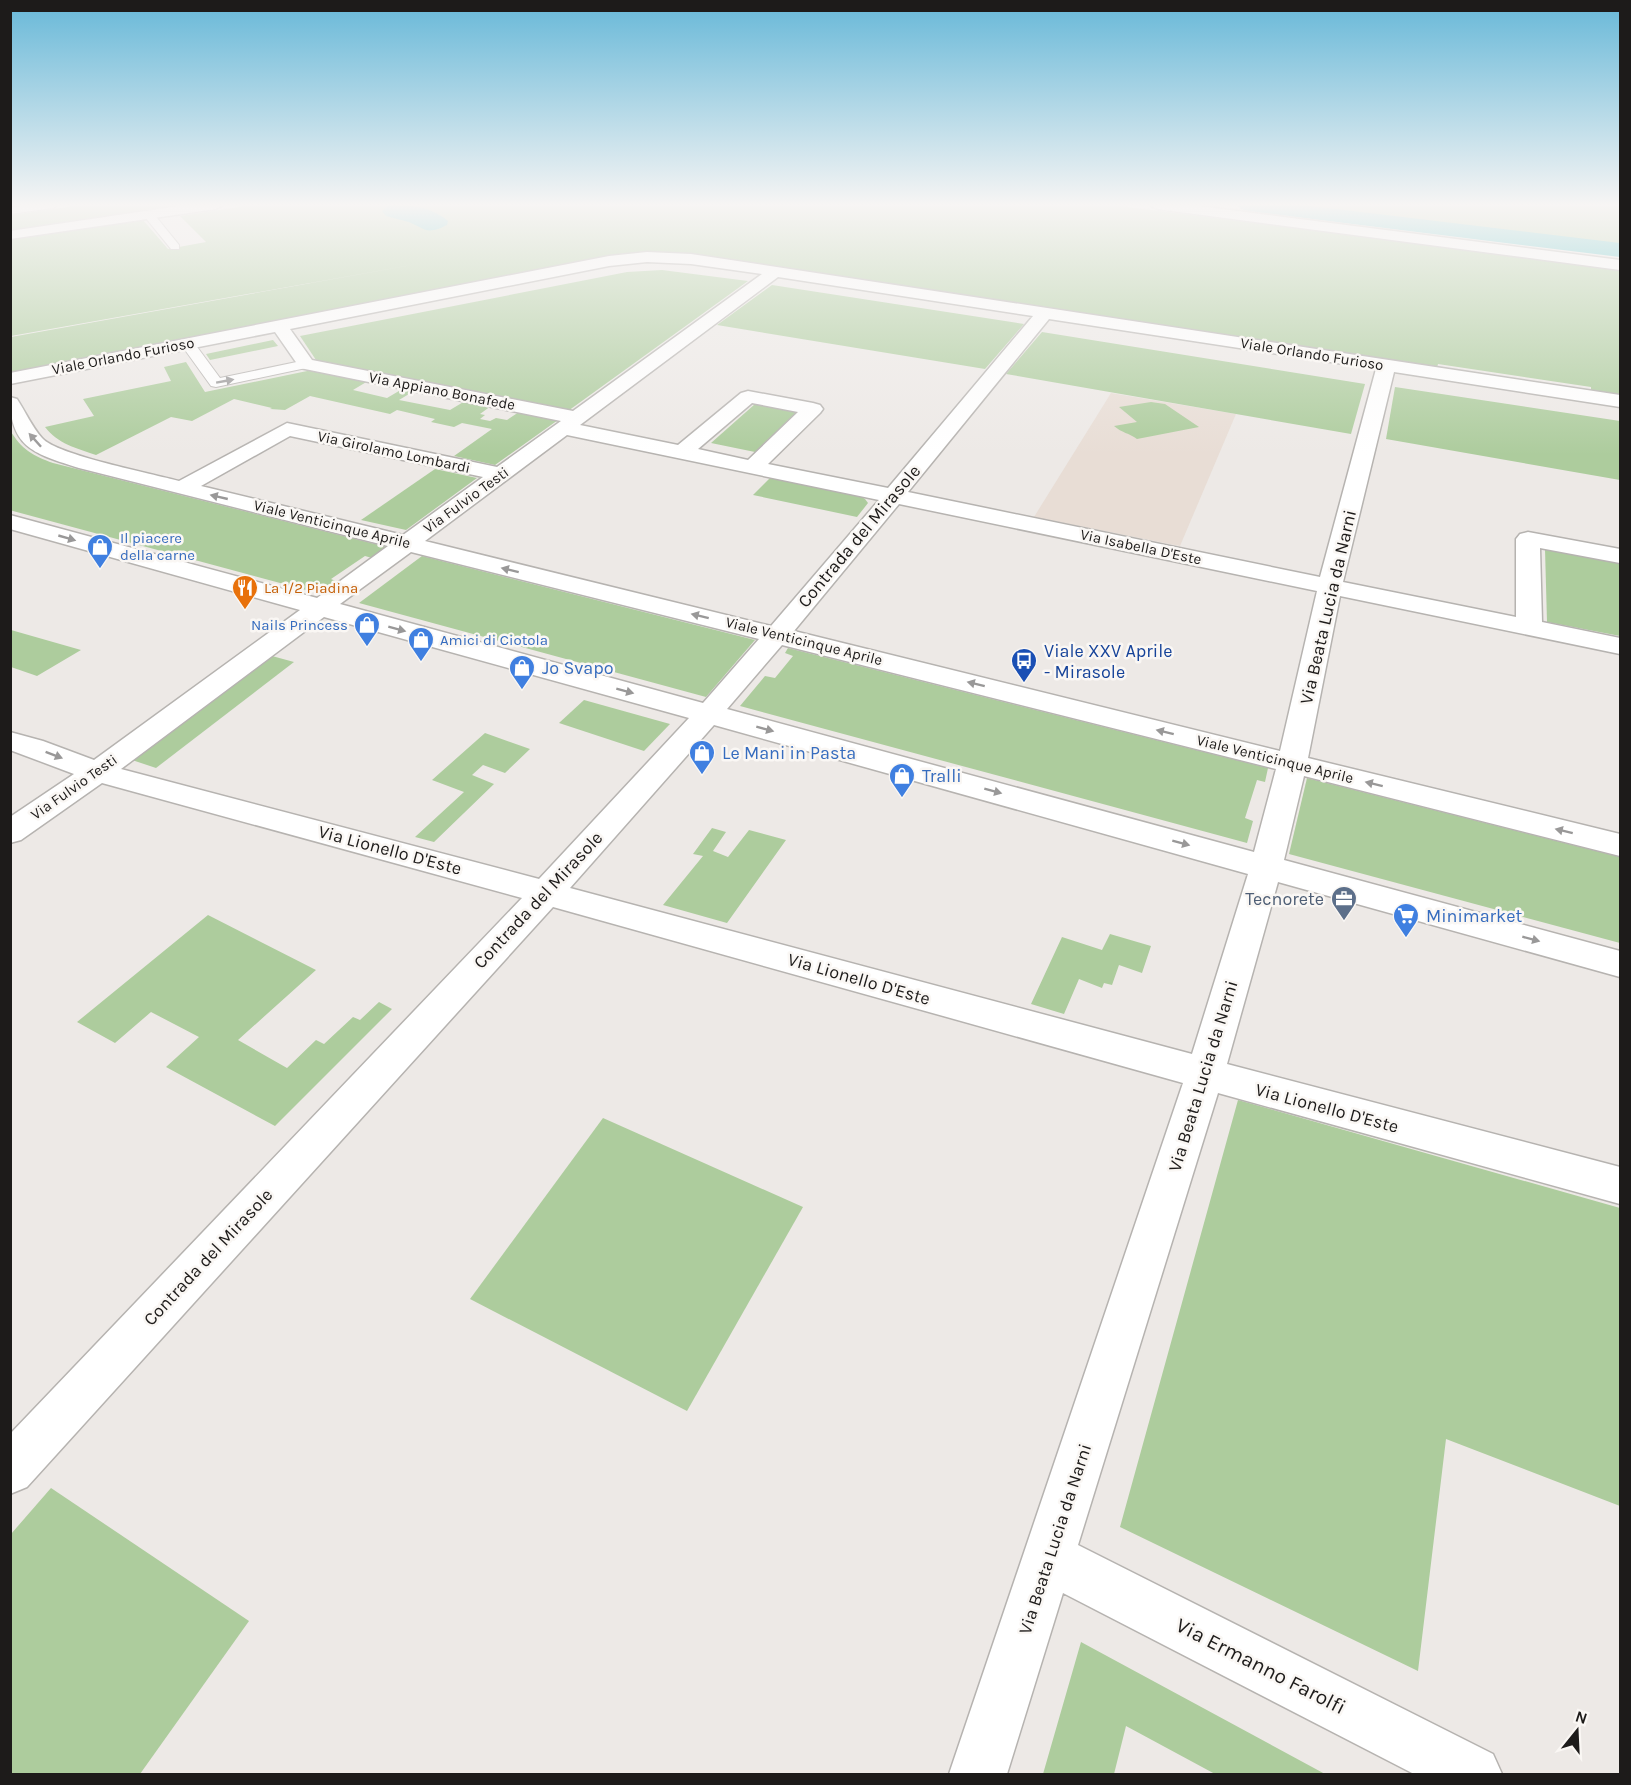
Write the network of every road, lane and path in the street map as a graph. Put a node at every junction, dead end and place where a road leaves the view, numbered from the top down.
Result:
1 (475, 288) edge
2 (753, 288) edge
3 (882, 288) edge
4 (1045, 313) junction
5 (279, 326) junction
6 (187, 343) junction
7 (306, 364) junction
8 (1386, 366) junction
9 (10, 379) edge
10 (1620, 401) edge
11 (10, 403) edge
12 (571, 423) junction
13 (683, 452) junction
14 (753, 467) junction
15 (501, 474) junction
16 (182, 488) junction
17 (892, 496) junction
18 (10, 522) edge
19 (408, 543) junction
20 (1620, 556) edge
21 (1330, 586) junction
22 (319, 608) junction
23 (1529, 627) junction
24 (777, 635) junction
25 (1620, 646) edge
26 (708, 713) junction
27 (10, 741) edge
28 (1292, 764) junction
29 (97, 772) junction
30 (10, 832) edge
31 (1620, 845) edge
32 (1266, 866) junction
33 (546, 892) junction
34 (1620, 964) edge
35 (1205, 1075) junction
36 (1620, 1186) edge
37 (10, 1470) edge
38 (1049, 1558) junction
39 (978, 1774) edge
40 (1473, 1774) edge

1 - 5 street, Viale Orlando Furioso
2 - 12 street, Via Fulvio Testi
3 - 4 street, Viale Orlando Furioso
4 - 8 street, Viale Orlando Furioso
4 - 17 street, Contrada del Mirasole
5 - 6 street, Viale Orlando Furioso
5 - 7 street
6 -> 7 lane, Via Appiano Bonafede
6 - 9 street, Viale Orlando Furioso
7 - 12 street, Via Appiano Bonafede
8 - 10 street, Viale Orlando Furioso
8 - 21 street, Via Beata Lucia da Narni
16 -> 11 street, Viale Venticinque Aprile
12 - 13 street, Via Isabella D'Este
12 - 15 street, Via Fulvio Testi
13 - 14 street, Via Isabella D'Este
13 - 14 street
14 - 17 street, Via Isabella D'Este
15 - 16 street, Via Girolamo Lombardi
15 - 19 street, Via Fulvio Testi
19 -> 16 street, Viale Venticinque Aprile
17 - 21 street, Via Isabella D'Este
17 - 24 street, Contrada del Mirasole
18 -> 22 street
19 - 22 street, Via Fulvio Testi
24 -> 19 street, Viale Venticinque Aprile
20 - 23 street
21 - 23 street, Via Isabella D'Este
21 - 28 street, Via Beata Lucia da Narni
22 -> 26 street
22 - 29 street, Via Fulvio Testi
23 - 25 street, Via Isabella D'Este
24 - 26 street, Contrada del Mirasole
28 -> 24 street, Viale Venticinque Aprile
26 -> 32 street
26 - 33 street, Contrada del Mirasole
27 -> 29 street, Via Lionello D'Este
31 -> 28 street, Viale Venticinque Aprile
28 - 32 street, Via Beata Lucia da Narni
29 - 30 street, Via Fulvio Testi
29 - 33 street, Via Lionello D'Este
32 -> 34 street
32 - 35 street, Via Beata Lucia da Narni
33 - 35 street, Via Lionello D'Este
33 - 37 street, Contrada del Mirasole
35 - 36 street, Via Lionello D'Este
35 - 38 street, Via Beata Lucia da Narni
38 - 39 street, Via Beata Lucia da Narni
38 - 40 street, Via Ermanno Farolfi

